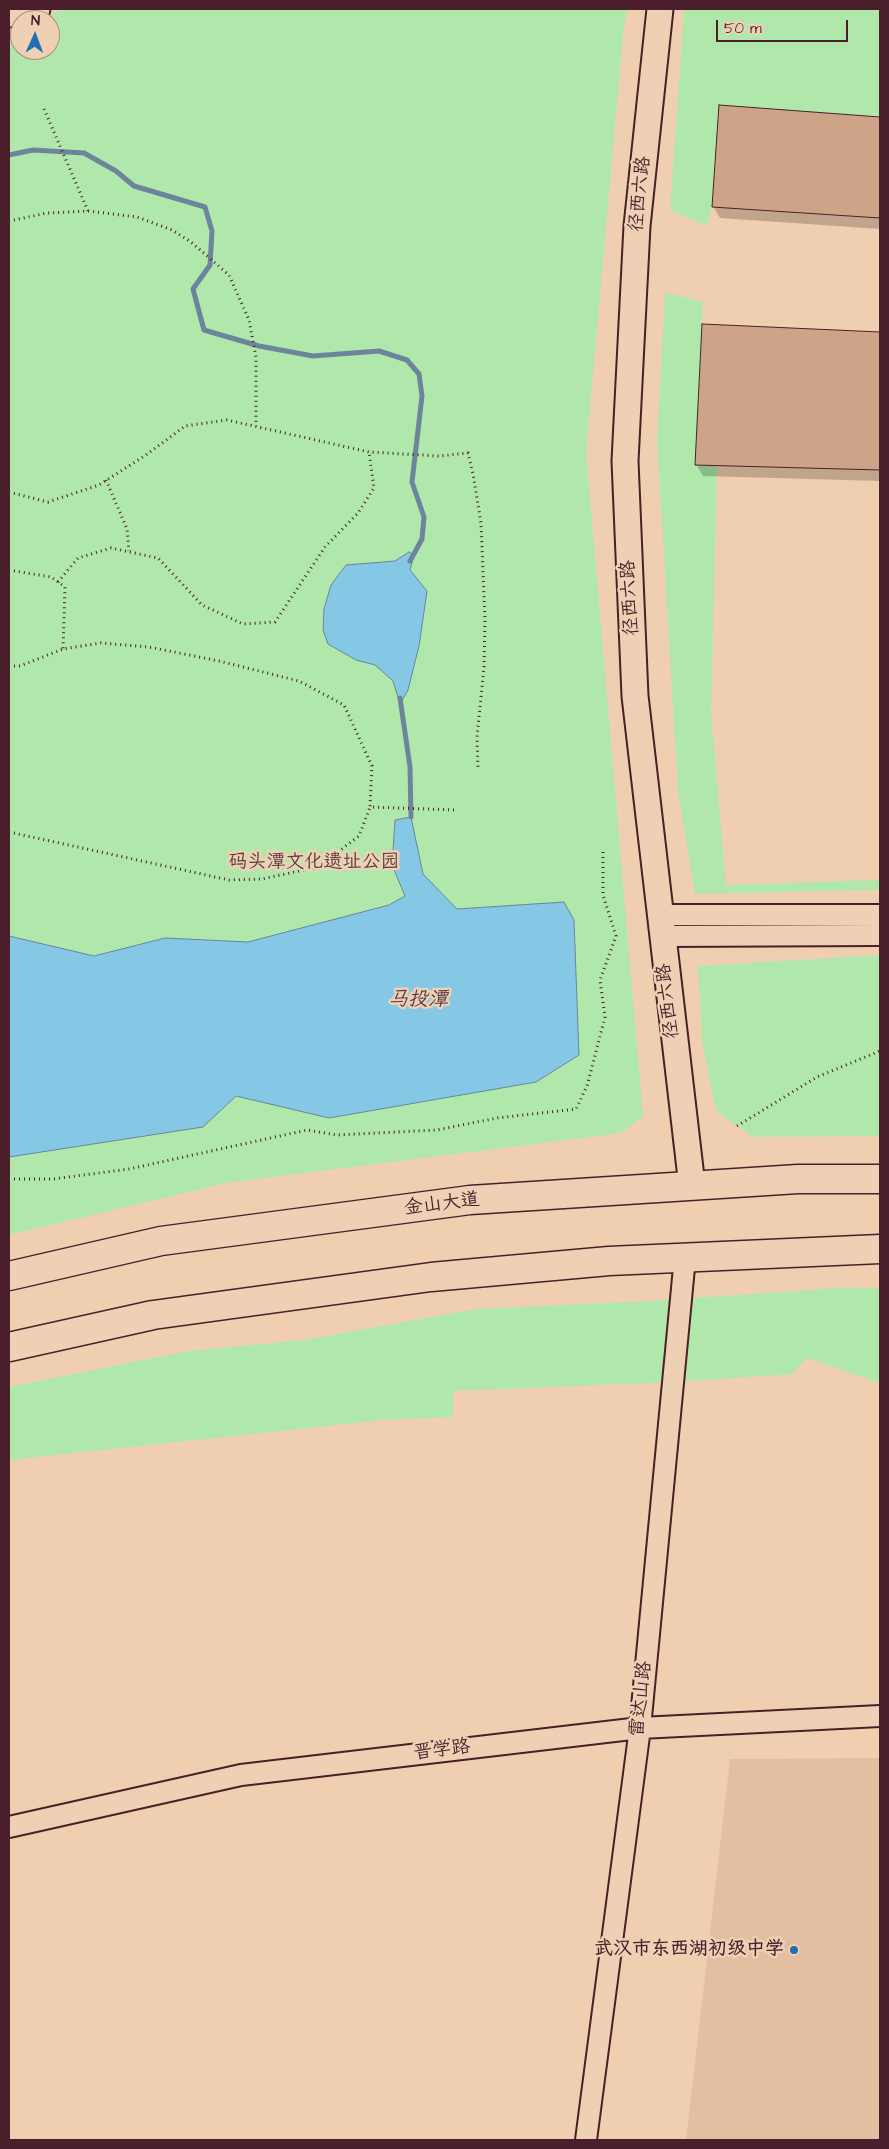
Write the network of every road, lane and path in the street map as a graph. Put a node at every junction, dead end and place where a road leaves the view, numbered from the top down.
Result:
1 (37, 9) edge
2 (660, 9) edge
3 (9, 14) edge
4 (44, 109) dead end
5 (88, 211) junction
6 (9, 221) edge
7 (256, 426) junction
8 (369, 452) junction
9 (106, 480) junction
10 (9, 492) edge
11 (129, 551) junction
12 (9, 570) edge
13 (58, 582) junction
14 (63, 649) junction
15 (9, 666) edge
16 (478, 769) dead end
17 (370, 807) junction
18 (456, 810) dead end
19 (9, 832) edge
20 (603, 850) dead end
21 (880, 915) edge
22 (661, 925) junction
23 (880, 935) edge
24 (880, 1051) edge
25 (737, 1126) dead end
26 (9, 1179) edge
27 (880, 1179) edge
28 (692, 1186) junction
29 (880, 1249) edge
30 (685, 1257) junction
31 (9, 1276) edge
32 (9, 1347) edge
33 (880, 1716) edge
34 (640, 1728) junction
35 (9, 1827) edge
36 (586, 2140) edge

1 - 3 street
2 - 22 street, 径西六路
4 - 5 path
5 - 6 path
5 - 7 path
7 - 8 path
7 - 9 path
8 - 11 path
8 - 16 path
9 - 10 path
9 - 11 path
11 - 13 path
12 - 13 path
13 - 14 path
14 - 15 path
14 - 17 path
17 - 18 path
17 - 19 path
20 - 26 path
21 - 22 street
22 - 23 street
22 - 28 street, 径西六路
24 - 25 path
27 - 28 main road, 金山大道
28 - 31 main road, 金山大道
29 - 30 main road
30 - 32 main road
30 - 34 street, 雷达山路
33 - 34 street, 晋学路
34 - 35 street, 晋学路
34 - 36 street, 雷达山路

